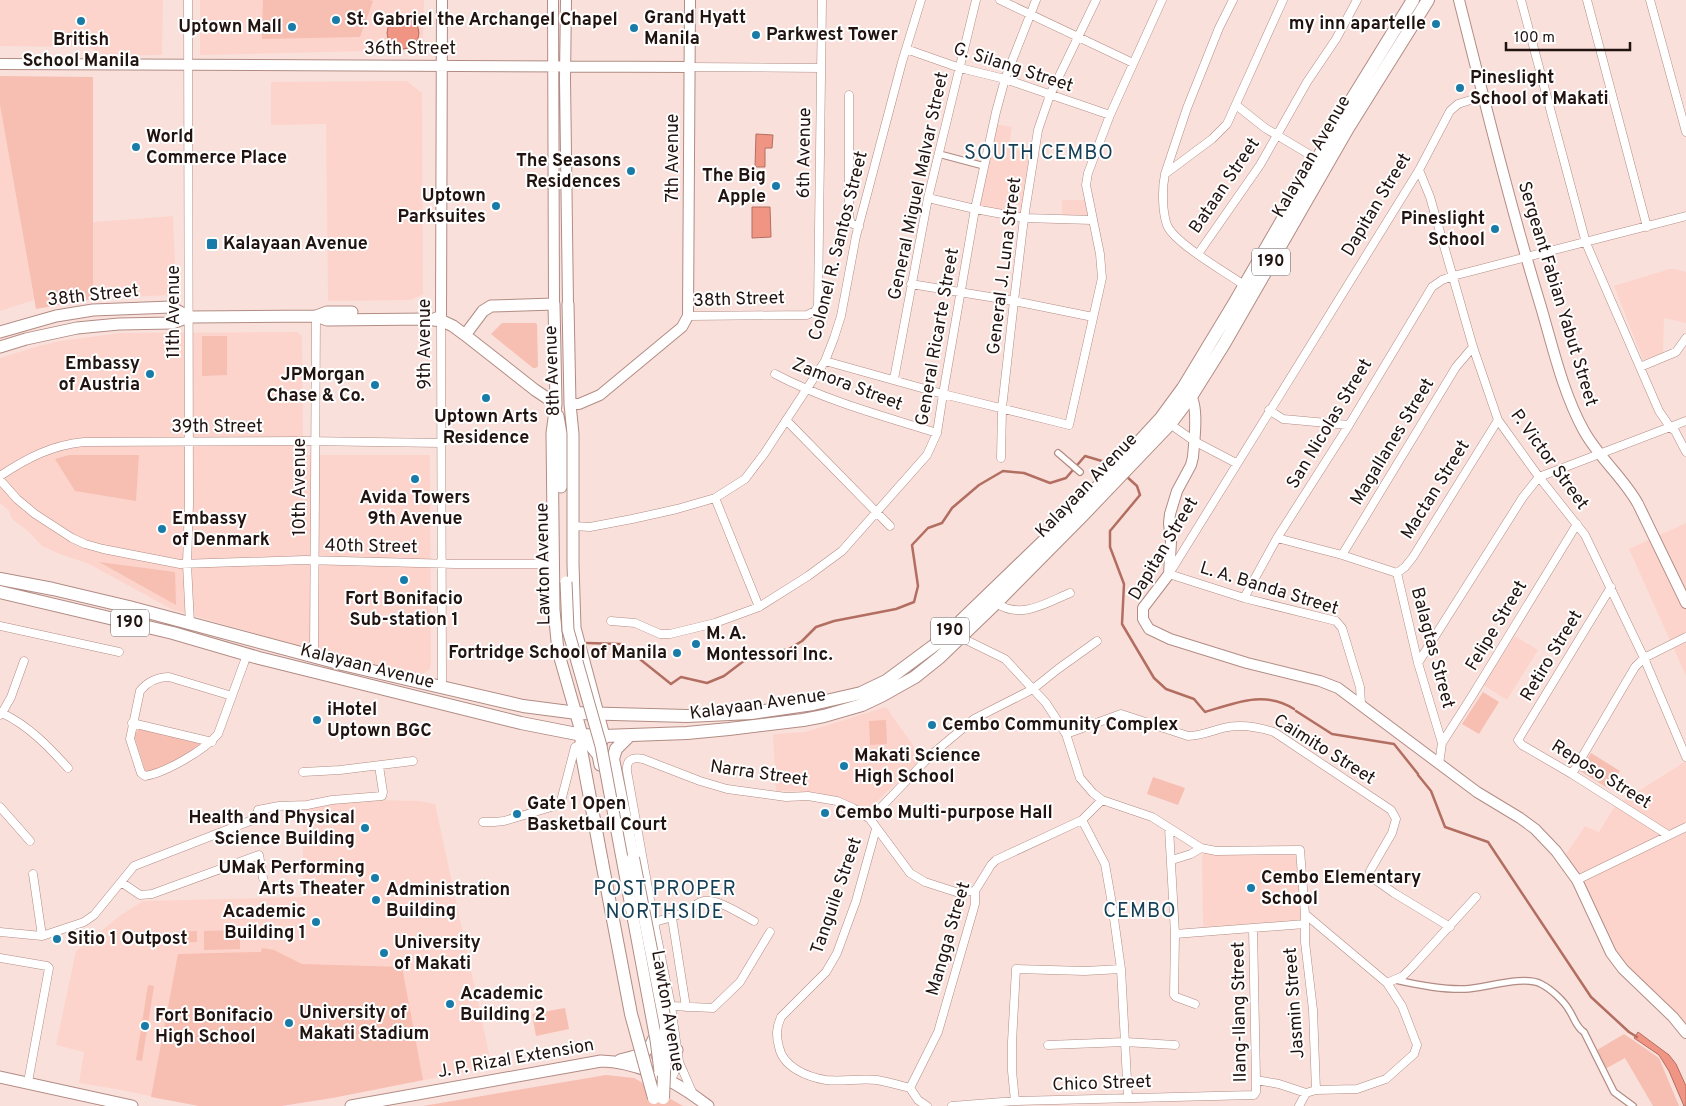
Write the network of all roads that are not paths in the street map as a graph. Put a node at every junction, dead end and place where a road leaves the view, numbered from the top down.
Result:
1 (188, 0) edge
2 (442, 0) edge
3 (554, 0) edge
4 (566, 0) edge
5 (690, 0) edge
6 (822, 0) edge
7 (921, 0) edge
8 (976, 0) edge
9 (1000, 0) edge
10 (1036, 0) edge
11 (1096, 0) edge
12 (1162, 0) edge
13 (1233, 0) edge
14 (1283, 0) edge
15 (1357, 0) edge
16 (1413, 0) edge
17 (1428, 0) edge
18 (1459, 0) edge
19 (1521, 0) edge
20 (1586, 0) edge
21 (1650, 0) edge
22 (1032, 14) junction
23 (1078, 36) junction
24 (906, 49) junction
25 (1133, 62) junction
26 (0, 64) edge
27 (188, 64) junction
28 (442, 66) junction
29 (554, 66) junction
30 (565, 66) junction
31 (690, 67) junction
32 (821, 68) junction
33 (960, 68) junction
34 (1005, 79) junction
35 (849, 95) dead end
36 (1050, 95) junction
37 (1483, 96) junction
38 (1236, 105) junction
39 (1110, 115) junction
40 (1686, 132) edge
41 (1276, 135) junction
42 (939, 154) junction
43 (1317, 159) junction
44 (984, 166) junction
45 (1418, 170) junction
46 (1165, 174) junction
47 (928, 198) junction
48 (975, 209) junction
49 (1686, 216) edge
50 (1024, 218) junction
51 (1092, 220) junction
52 (859, 227) junction
53 (1647, 227) junction
54 (1586, 243) junction
55 (1198, 254) junction
56 (1526, 258) junction
57 (1453, 276) junction
58 (911, 284) junction
59 (1244, 285) junction
60 (961, 293) junction
61 (1014, 302) junction
62 (554, 304) junction
63 (568, 304) joint
64 (818, 306) joint
65 (189, 316) junction
66 (316, 316) junction
67 (688, 316) junction
68 (1093, 317) junction
69 (441, 321) junction
70 (0, 332) edge
71 (465, 335) junction
72 (1686, 338) edge
73 (0, 347) edge
74 (1473, 347) junction
75 (825, 361) junction
76 (1640, 367) junction
77 (776, 374) dead end
78 (894, 380) junction
79 (806, 389) junction
80 (1187, 392) junction
81 (942, 394) junction
82 (556, 404) junction
83 (570, 404) junction
84 (1002, 408) junction
85 (1269, 410) junction
86 (786, 420) junction
87 (1498, 420) junction
88 (1686, 421) edge
89 (1170, 424) junction
90 (1349, 425) junction
91 (1670, 427) junction
92 (937, 433) junction
93 (1194, 441) junction
94 (189, 442) junction
95 (315, 442) junction
96 (442, 443) junction
97 (1686, 452) edge
98 (1058, 453) dead end
99 (1598, 454) junction
100 (1001, 458) dead end
101 (1130, 460) junction
102 (1236, 463) junction
103 (1079, 472) dead end
104 (1539, 477) junction
105 (0, 478) edge
106 (1112, 479) junction
107 (715, 498) junction
108 (876, 513) junction
109 (1577, 524) junction
110 (573, 526) junction
111 (890, 526) dead end
112 (1277, 538) junction
113 (1342, 555) junction
114 (315, 561) junction
115 (188, 564) junction
116 (442, 564) junction
117 (554, 564) junction
118 (1397, 573) junction
119 (1169, 574) junction
120 (0, 579) edge
121 (563, 582) junction
122 (1611, 587) junction
123 (0, 592) edge
124 (1070, 593) dead end
125 (1244, 598) junction
126 (996, 603) junction
127 (1686, 603) edge
128 (759, 607) junction
129 (611, 621) dead end
130 (190, 624) junction
131 (0, 626) edge
132 (960, 637) junction
133 (1686, 637) edge
134 (1098, 641) dead end
135 (119, 652) dead end
136 (247, 654) junction
137 (314, 657) junction
138 (1644, 658) junction
139 (24, 661) dead end
140 (1418, 662) junction
141 (590, 680) junction
142 (569, 686) junction
143 (442, 688) junction
144 (1033, 689) junction
145 (232, 696) junction
146 (504, 703) junction
147 (1361, 704) junction
148 (523, 706) junction
149 (577, 713) junction
150 (1, 714) edge
151 (599, 714) junction
152 (690, 716) junction
153 (500, 717) junction
154 (521, 722) junction
155 (132, 723) junction
156 (691, 733) junction
157 (1066, 734) junction
158 (630, 735) junction
159 (604, 736) junction
160 (581, 740) junction
161 (1518, 740) joint
162 (212, 742) junction
163 (1442, 743) junction
164 (598, 755) junction
165 (1686, 757) edge
166 (414, 761) dead end
167 (1439, 764) junction
168 (379, 766) junction
169 (68, 768) dead end
170 (303, 772) dead end
171 (1572, 774) junction
172 (1102, 800) junction
173 (0, 807) edge
174 (870, 818) junction
175 (1082, 820) junction
176 (483, 822) dead end
177 (1686, 827) edge
178 (1169, 828) junction
179 (876, 829) junction
180 (1668, 835) junction
181 (30, 841) dead end
182 (1201, 848) junction
183 (1172, 860) junction
184 (33, 874) dead end
185 (263, 878) dead end
186 (1577, 880) junction
187 (121, 882) junction
188 (975, 890) junction
189 (1476, 897) dead end
190 (1305, 914) junction
191 (672, 918) junction
192 (754, 921) dead end
193 (654, 922) junction
194 (1305, 924) junction
195 (1450, 927) junction
196 (1253, 928) junction
197 (0, 932) edge
198 (770, 932) dead end
199 (1175, 934) junction
200 (42, 936) junction
201 (0, 958) edge
202 (1121, 969) junction
203 (1396, 980) junction
204 (1388, 983) junction
205 (1195, 1004) dead end
206 (671, 1006) junction
207 (686, 1007) junction
208 (1686, 1033) edge
209 (653, 1040) junction
210 (1125, 1042) junction
211 (1048, 1045) dead end
212 (1174, 1045) dead end
213 (655, 1055) junction
214 (678, 1056) junction
215 (614, 1062) junction
216 (657, 1074) junction
217 (0, 1077) edge
218 (1256, 1080) junction
219 (28, 1082) junction
220 (670, 1082) junction
221 (910, 1088) junction
222 (1316, 1090) junction
223 (1306, 1093) junction
224 (693, 1094) junction
225 (1254, 1095) joint
226 (1128, 1098) junction
227 (1015, 1101) junction
228 (659, 1102) edge
229 (132, 1106) edge
230 (351, 1106) edge
231 (708, 1106) edge
232 (927, 1106) edge
233 (952, 1106) edge
234 (1299, 1106) edge
235 (1633, 1106) edge

1 - 27 street, 11th Avenue
2 - 28 street, 9th Avenue
3 - 29 street, 8th Avenue
4 - 30 street, 8th Avenue
5 - 31 street, 7th Avenue
6 - 32 street, 6th Avenue
7 - 24 street, Colonel R. Santos Street
8 - 33 street, General Miguel Malvar Street
9 - 22 street
10 - 22 street, General Ricarte Street
11 - 23 street, General J. Luna Street
12 - 25 street
13 - 46 street
14 - 38 street
15 - 41 street, Bataan Street
16 - 43 main road, Kalayaan Avenue / 190
17 - 80 main road, Kalayaan Avenue / 190
18 - 37 street, Sergeant Fabian Yabut Street
19 - 54 street
20 - 53 street
21 - 40 street
22 - 23 street
22 - 34 street, General Ricarte Street
23 - 25 street
23 - 36 street, General J. Luna Street
24 - 33 street, G. Silang Street
24 - 52 street, Colonel R. Santos Street
25 - 39 street
26 - 27 street, 36th Street
27 - 28 street, 36th Street
27 - 65 street, 11th Avenue
28 - 29 street, 36th Street
28 - 69 street, 9th Avenue
29 - 30 street, 36th Street
29 - 62 street, 8th Avenue
30 - 31 street, 36th Street
30 - 63 street, 8th Avenue
31 - 32 street, 36th Street
31 - 67 street, 7th Avenue
32 - 64 street, 6th Avenue
33 - 34 street, G. Silang Street
33 - 42 street, General Miguel Malvar Street
34 - 36 street, G. Silang Street
34 - 44 street, General Ricarte Street
35 - 52 street
36 - 39 street, G. Silang Street
36 - 50 street, General J. Luna Street
37 - 45 street, Dapitan Street
37 - 56 street, Sergeant Fabian Yabut Street
38 - 41 street, Bataan Street
38 - 46 street
39 - 51 street
41 - 43 street, Bataan Street
41 - 55 street, Bataan Street
42 - 44 street
42 - 47 street, General Miguel Malvar Street
43 - 59 main road, Kalayaan Avenue / 190
44 - 48 street, General Ricarte Street
45 - 57 street, P. Victor Street
45 - 85 street, Dapitan Street
46 - 55 street
47 - 48 street
47 - 58 street, General Miguel Malvar Street
48 - 50 street
48 - 60 street, General Ricarte Street
49 - 53 street, San Nicolas Street
50 - 51 street
50 - 61 street, General J. Luna Street
51 - 68 street
52 - 75 street, Colonel R. Santos Street
53 - 54 street, San Nicolas Street
54 - 56 street, San Nicolas Street
54 - 76 street
55 - 59 street
56 - 57 street, San Nicolas Street
56 - 99 street, Sergeant Fabian Yabut Street
57 - 74 street, P. Victor Street
57 - 90 street, San Nicolas Street
58 - 60 street
58 - 78 street, General Miguel Malvar Street
59 - 80 main road, Kalayaan Avenue / 190
60 - 61 street
60 - 81 street, General Ricarte Street
61 - 68 street
61 - 84 street, General J. Luna Street
62 - 71 main road
62 - 82 main road, 8th Avenue
63 - 83 main road, 8th Avenue
64 - 67 street, 38th Street
65 - 66 main road, 38th Street
65 - 70 main road, 38th Street
65 - 73 main road, 38th Street
65 - 94 street, 11th Avenue
66 - 69 main road, 38th Street
66 - 95 street, 10th Avenue
67 - 83 street, 38th Street
68 - 84 street
69 - 71 main road, 38th Street
69 - 96 street, 9th Avenue
71 - 82 main road, 38th Street
72 - 76 street
74 - 87 street, P. Victor Street
74 - 113 street, Magallanes Street
75 - 78 street
75 - 79 street, Colonel R. Santos Street
76 - 91 street
77 - 79 street, Zamora Street
78 - 81 street
79 - 86 street, Colonel R. Santos Street
79 - 92 street, Zamora Street
80 - 89 main road, Kalayaan Avenue / 190
80 - 93 street
80 - 101 main road, Kalayaan Avenue / 190
81 - 84 street
81 - 92 street, General Ricarte Street
82 - 117 main road, 8th Avenue
82 - 121 main road, Lawton Avenue
83 - 110 main road, 8th Avenue
83 - 121 main road, Lawton Avenue
84 - 100 street, General J. Luna Street
85 - 90 street
85 - 102 street, Dapitan Street
86 - 107 street, Colonel R. Santos Street
86 - 108 street
87 - 104 street, P. Victor Street
87 - 118 street, Mactan Street
88 - 91 street
89 - 93 street
89 - 101 main road, Kalayaan Avenue / 190
90 - 112 street, San Nicolas Street
91 - 97 street
91 - 99 street
92 - 108 street, General Ricarte Street
93 - 102 street
93 - 119 street
94 - 95 street, 39th Street
94 - 105 street, 39th Street
94 - 115 street, 11th Avenue
95 - 96 street, 39th Street
95 - 114 street, 10th Avenue
96 - 116 street, 9th Avenue
98 - 103 street
99 - 104 street
99 - 127 street, Sergeant Fabian Yabut Street
101 - 106 main road, Kalayaan Avenue / 190
102 - 119 street, Dapitan Street
104 - 109 street, P. Victor Street
104 - 140 street
105 - 115 street, 40th Street
106 - 126 main road, Kalayaan Avenue / 190
106 - 152 main road, Kalayaan Avenue / 190
107 - 110 street, Colonel R. Santos Street
107 - 128 street
108 - 111 street
108 - 128 street, General Ricarte Street
109 - 122 street, P. Victor Street
109 - 163 street, Felipe Street
110 - 141 main road, 8th Avenue
112 - 113 street, Balagtas Street
112 - 125 street, San Nicolas Street
113 - 118 street, Balagtas Street
114 - 115 street, 40th Street
114 - 116 street, 40th Street
114 - 137 street, 10th Avenue
115 - 130 street, 11th Avenue
116 - 117 street, 40th Street
116 - 143 street, 9th Avenue
117 - 142 main road, 8th Avenue
118 - 140 street, Balagtas Street
119 - 125 street, L. A. Banda Street
119 - 147 street, Dapitan Street
120 - 130 main road, Kalayaan Avenue / 190
121 - 228 main road, Lawton Avenue
122 - 138 street, P. Victor Street
122 - 161 street, Retiro Street
123 - 136 main road, Kalayaan Avenue / 190
124 - 126 street
125 - 147 street, L. A. Banda Street
126 - 132 main road, Kalayaan Avenue / 190
128 - 129 street, General Ricarte Street
130 - 137 main road, Kalayaan Avenue / 190
131 - 135 street
132 - 144 street
132 - 156 main road, Kalayaan Avenue / 190
133 - 138 street
134 - 144 street
136 - 145 street
136 - 153 main road, Kalayaan Avenue / 190
137 - 143 main road, Kalayaan Avenue / 190
138 - 165 street, P. Victor Street
138 - 171 street
139 - 150 street
140 - 163 street, Balagtas Street
141 - 142 main road
141 - 151 main road, 8th Avenue
142 - 149 main road, 8th Avenue
143 - 146 main road, Kalayaan Avenue / 190
144 - 157 street
144 - 174 street
145 - 155 street
145 - 162 street
146 - 148 main road, Kalayaan Avenue / 190
146 - 153 main road
147 - 167 street, Dapitan Street
148 - 149 main road, Kalayaan Avenue / 190
148 - 154 main road
149 - 151 main road, Kalayaan Avenue / 190
149 - 160 main road, 8th Avenue
150 - 169 street
151 - 152 main road, Kalayaan Avenue / 190
151 - 159 main road, 8th Avenue
152 - 156 main road
153 - 154 main road, Kalayaan Avenue / 190
154 - 160 main road, Kalayaan Avenue / 190
155 - 162 street
155 - 162 street
156 - 158 main road, Kalayaan Avenue / 190
157 - 172 street
157 - 195 street, Caimito Street
158 - 159 main road, Kalayaan Avenue / 190
158 - 228 main road, bridge
159 - 160 main road, Kalayaan Avenue / 190
159 - 164 main road, Lawton Avenue
160 - 164 main road, Lawton Avenue
160 - 176 street
160 - 228 main road, bridge
161 - 171 street, Reposo Street
163 - 167 street, Balagtas Street
164 - 209 main road, Lawton Avenue
166 - 168 street
167 - 186 street, Dapitan Street
168 - 170 street
168 - 187 street
171 - 180 street, Reposo Street
172 - 175 street, Mangga Street
172 - 178 street
173 - 181 street
174 - 179 street
174 - 193 street, Narra Street
175 - 188 street, Mangga Street
175 - 202 street
177 - 180 street
178 - 182 street
178 - 183 street
179 - 188 street
179 - 221 street, Tanguile Street
180 - 186 street
182 - 183 street
182 - 190 street, Jasmin Street
183 - 199 street
184 - 200 street
185 - 187 street
186 - 208 street, Dapitan Street
187 - 200 street
188 - 221 street, Mangga Street
189 - 195 street
190 - 194 street, Jasmin Street
190 - 204 street
191 - 192 street
191 - 193 street
191 - 207 street
193 - 206 street, Narra Street
194 - 196 street
194 - 222 street, Jasmin Street
195 - 203 street
196 - 199 street
196 - 218 street, Ilang-Ilang Street
197 - 200 street
198 - 207 street
199 - 205 street
201 - 219 street
202 - 210 street
202 - 227 street
203 - 204 street
203 - 235 street
204 - 222 street
206 - 207 street
206 - 214 street, Narra Street
209 - 213 main road, Lawton Avenue
209 - 215 main road
210 - 211 street
210 - 212 street
210 - 226 street
213 - 214 main road
213 - 216 main road, Lawton Avenue
214 - 220 street
214 - 224 street, Narra Street
215 - 216 main road, J. P. Rizal Extension
215 - 230 main road, J. P. Rizal Extension
216 - 220 main road, J. P. Rizal Extension
217 - 219 main road
218 - 223 street
218 - 225 street, Ilang-Ilang Street
219 - 229 main road
220 - 224 main road, J. P. Rizal Extension
221 - 232 street
222 - 223 street
223 - 234 street
224 - 231 main road, J. P. Rizal Extension
225 - 226 street, Chico Street
226 - 227 street, Chico Street
227 - 233 street, Chico Street

